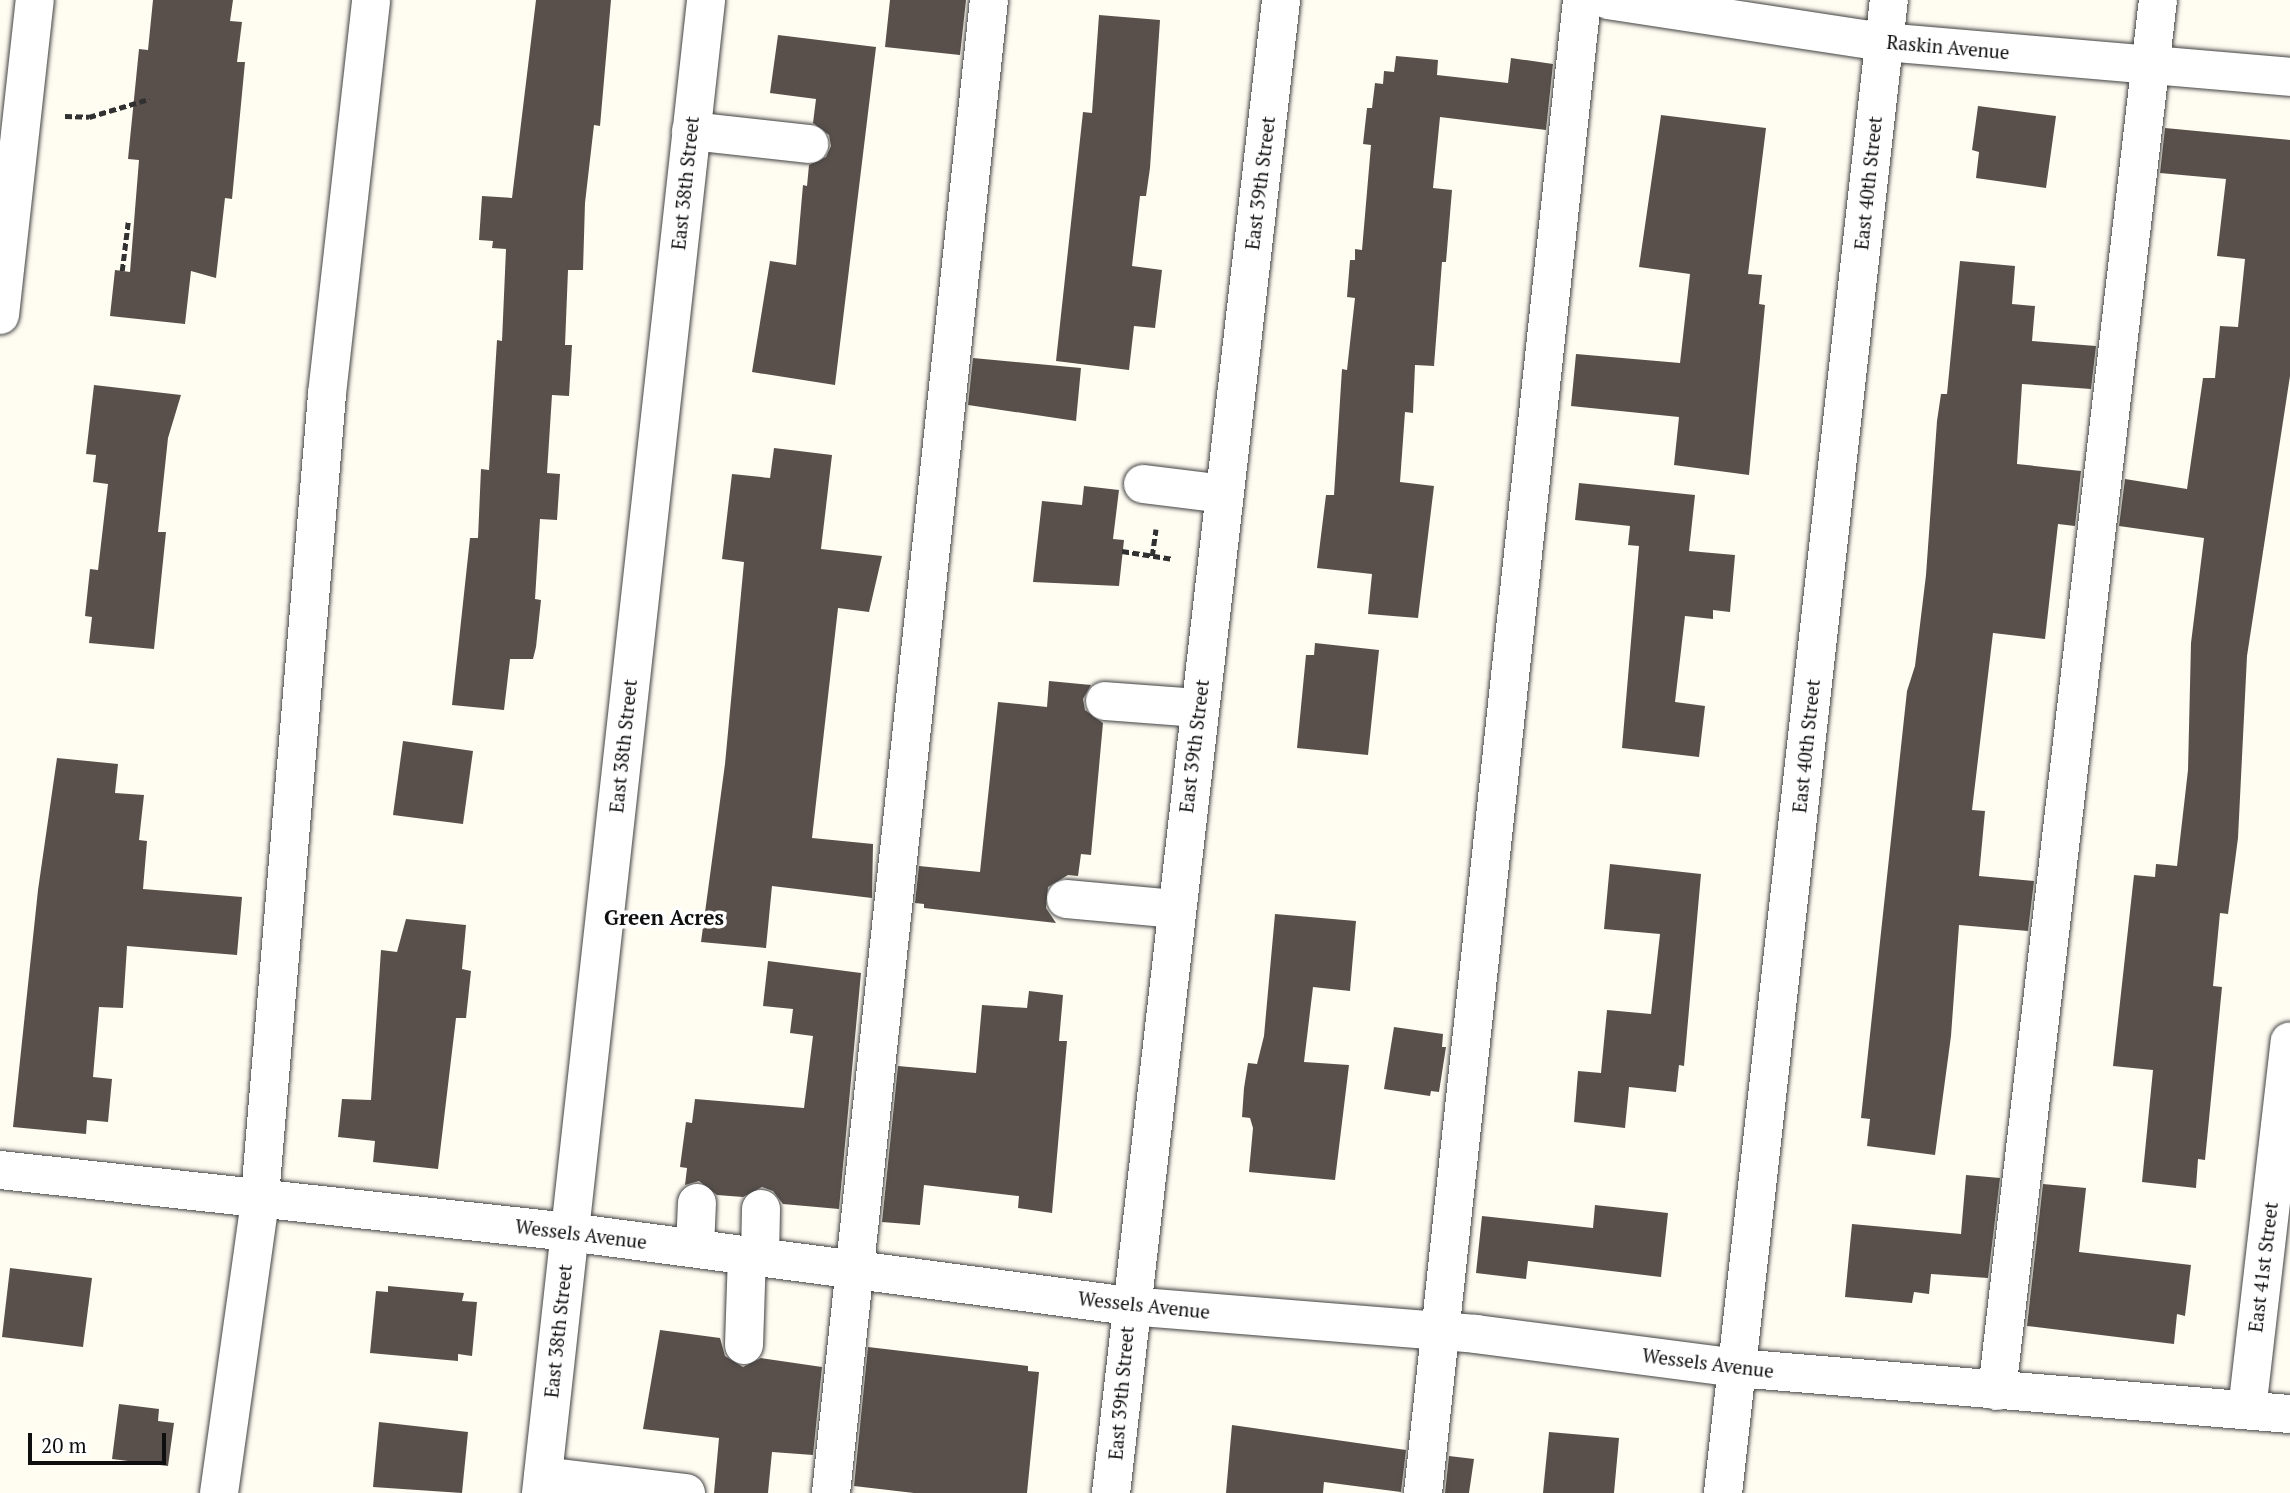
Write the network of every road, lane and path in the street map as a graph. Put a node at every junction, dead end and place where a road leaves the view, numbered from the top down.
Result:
1 (35, 0) edge
2 (371, 0) edge
3 (706, 0) edge
4 (989, 0) edge
5 (1281, 0) edge
6 (1582, 0) edge
7 (1608, 0) edge
8 (1889, 0) edge
9 (2158, 0) edge
10 (1884, 42) junction
11 (2151, 65) junction
12 (2290, 76) edge
13 (149, 99) dead end
14 (22, 115) junction
15 (691, 131) junction
16 (809, 144) dead end
17 (128, 222) dead end
18 (122, 271) dead end
19 (0, 315) edge
20 (1143, 484) dead end
21 (1224, 494) junction
22 (1122, 551) dead end
23 (1215, 566) junction
24 (1105, 701) dead end
25 (1199, 708) junction
26 (1066, 899) dead end
27 (1175, 909) junction
28 (2290, 1041) edge
29 (0, 1170) edge
30 (257, 1198) junction
31 (697, 1203) dead end
32 (761, 1209) dead end
33 (569, 1232) junction
34 (695, 1248) junction
35 (753, 1256) junction
36 (853, 1269) junction
37 (1129, 1306) junction
38 (1438, 1330) junction
39 (744, 1345) dead end
40 (1737, 1368) junction
41 (1997, 1391) junction
42 (2247, 1409) junction
43 (2290, 1414) edge
44 (542, 1484) edge
45 (219, 1493) edge
46 (686, 1493) edge
47 (831, 1493) edge
48 (1111, 1493) edge
49 (1423, 1493) edge
50 (1723, 1493) edge

1 - 14 street
2 - 30 street
3 - 15 street, East 38th Street
4 - 36 street
5 - 21 street, East 39th Street
6 - 38 street
7 - 10 street, Raskin Avenue
8 - 10 street, East 40th Street
9 - 11 street
10 - 11 street, Raskin Avenue
10 - 40 street, East 40th Street
11 - 12 street, Raskin Avenue
11 - 41 street
13 - 14 path
14 - 19 street
15 - 16 street
15 - 33 street, East 38th Street
17 - 18 path
20 - 21 street
21 - 23 street, East 39th Street
22 - 23 path
23 - 25 street, East 39th Street
24 - 25 street
25 - 27 street, East 39th Street
26 - 27 street
27 - 37 street, East 39th Street
28 - 42 street, East 41st Street
29 - 30 street, Wessels Avenue
30 - 33 street, Wessels Avenue
30 - 45 street
31 - 34 street
32 - 35 street
33 - 34 street, Wessels Avenue
33 - 44 street, East 38th Street
34 - 35 street, Wessels Avenue
35 - 36 street, Wessels Avenue
35 - 39 street
36 - 37 street, Wessels Avenue
36 - 47 street
37 - 38 street, Wessels Avenue
37 - 48 street, East 39th Street
38 - 40 street, Wessels Avenue
38 - 49 street
40 - 41 street, Wessels Avenue
40 - 50 street, East 40th Street
41 - 42 street, Wessels Avenue
42 - 43 street, Wessels Avenue
44 - 46 street

